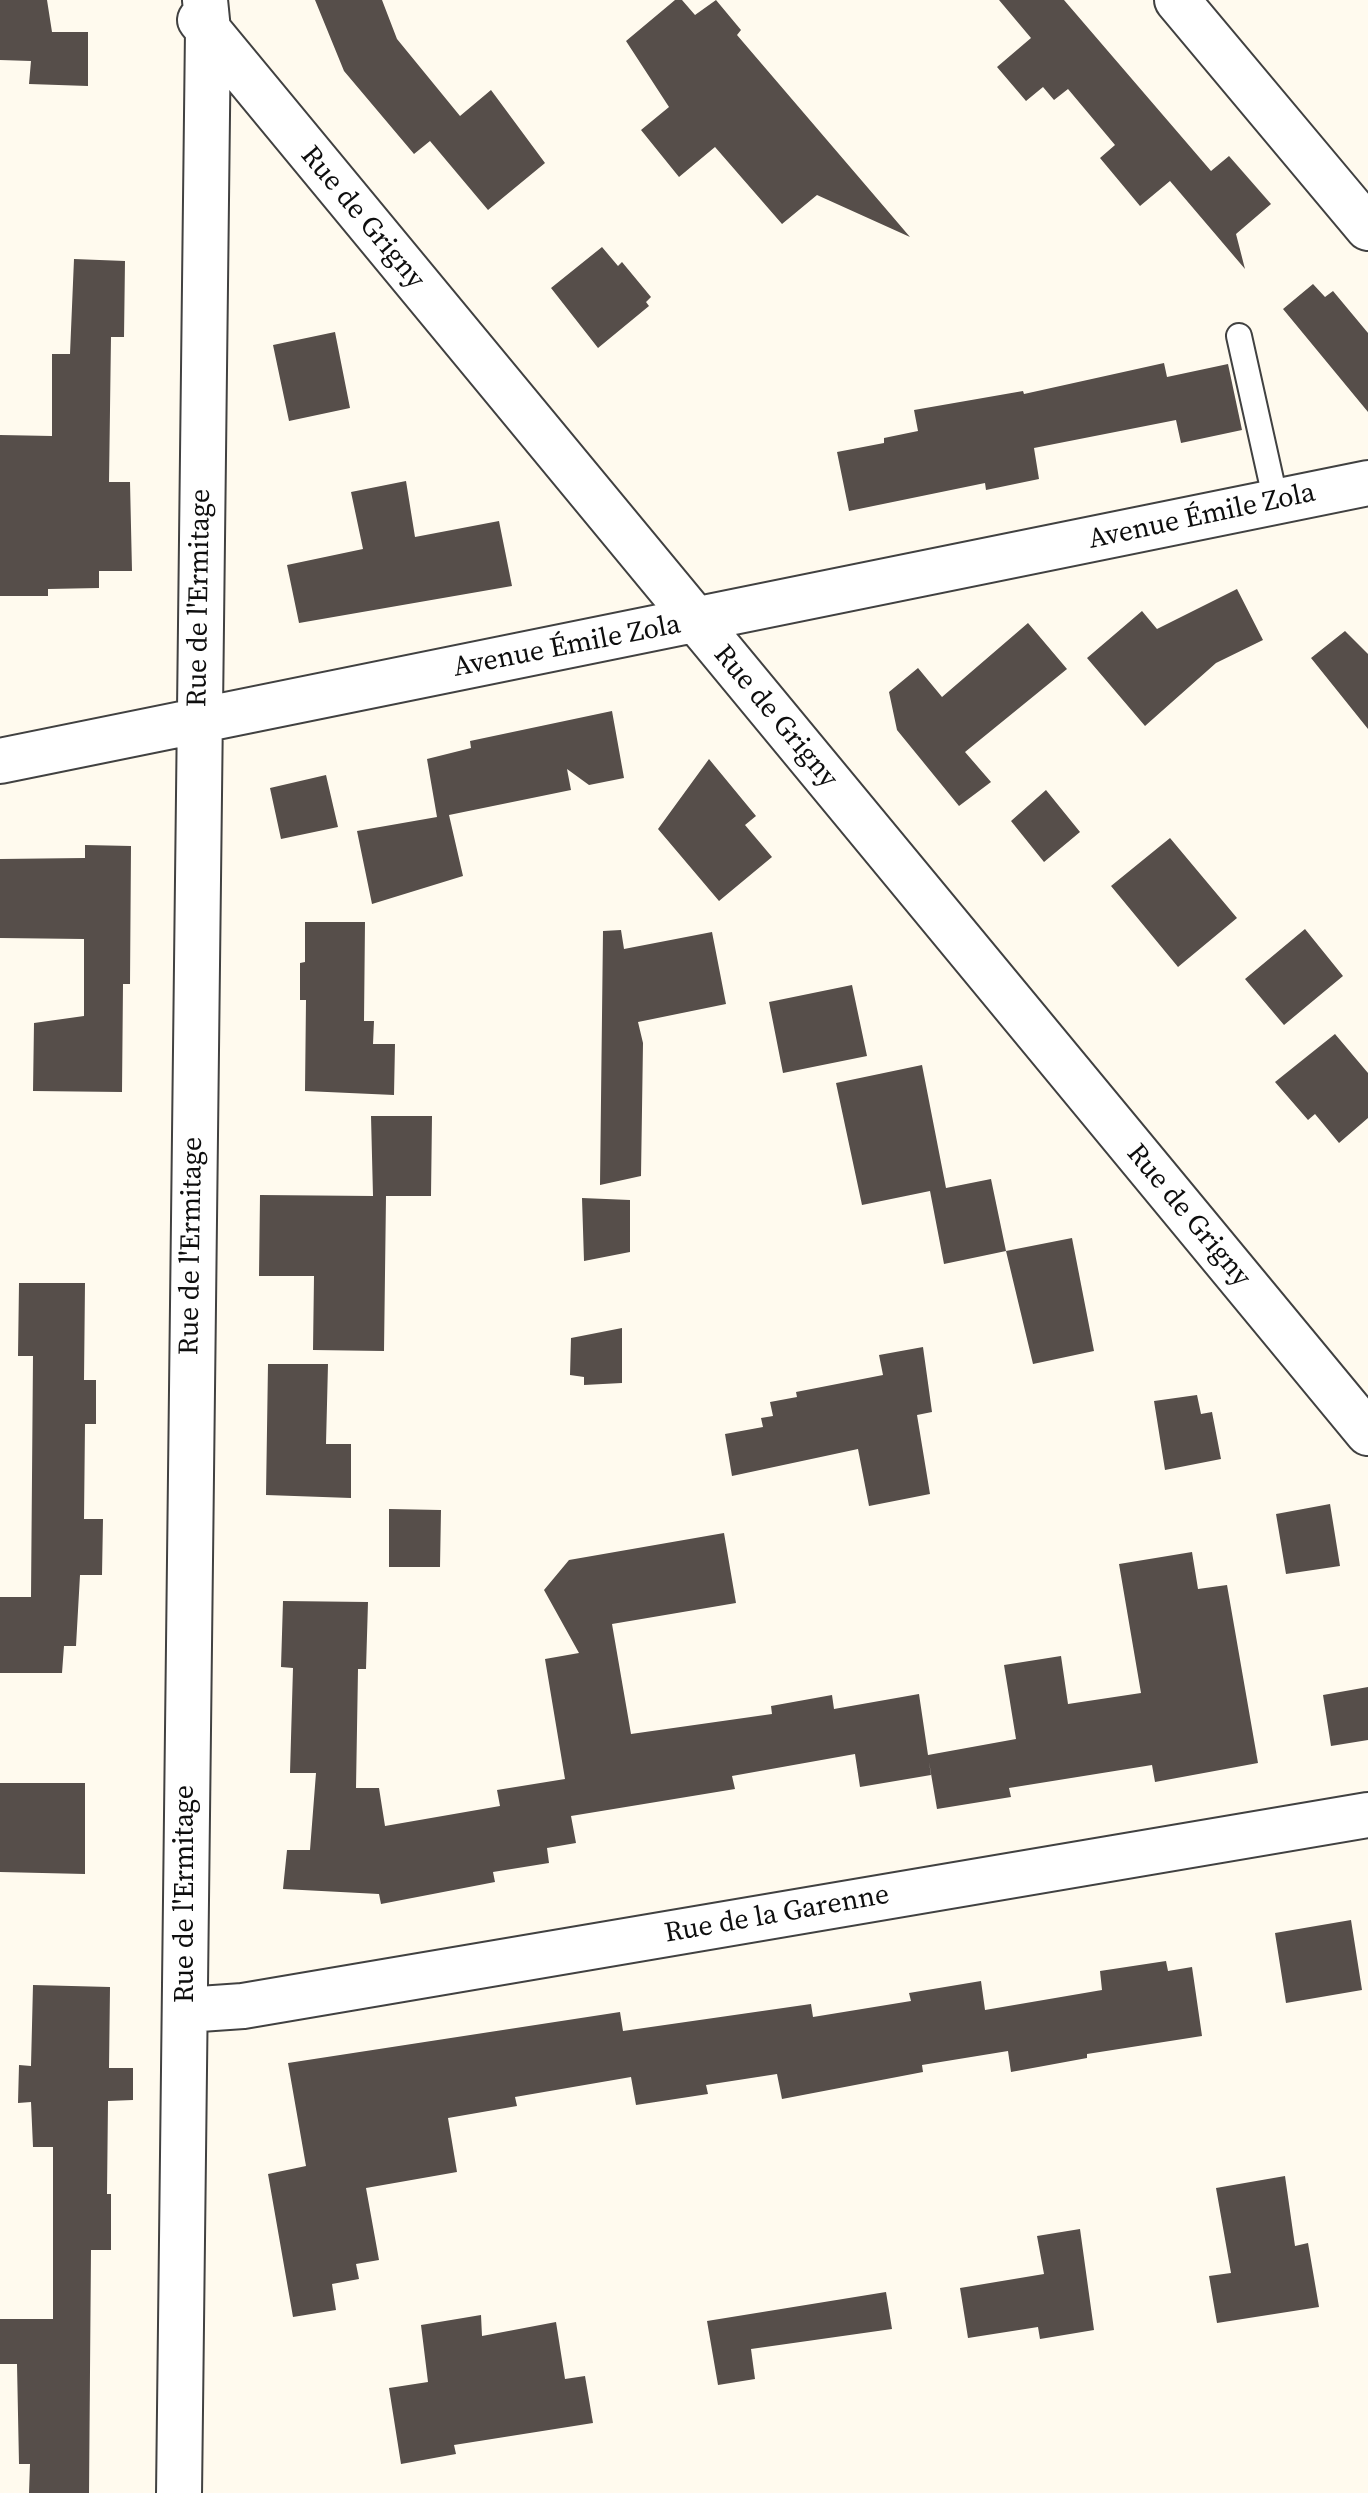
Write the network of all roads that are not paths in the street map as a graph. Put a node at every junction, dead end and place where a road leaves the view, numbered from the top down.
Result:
1 (1177, 0) edge
2 (199, 10) edge
3 (1368, 228) edge
4 (1239, 336) dead end
5 (1368, 483) edge
6 (1276, 502) junction
7 (696, 621) junction
8 (198, 722) junction
9 (0, 761) edge
10 (1368, 1433) edge
11 (1368, 1815) edge
12 (185, 2010) junction
13 (179, 2493) edge

1 - 3 street
2 - 7 street, Rue de Grigny
2 - 8 street, Rue de l'Ermitage
4 - 6 lane
5 - 6 street, Avenue Émile Zola
6 - 7 street, Avenue Émile Zola
7 - 8 street, Avenue Émile Zola
7 - 10 street, Rue de Grigny
8 - 9 street, Avenue Émile Zola
8 - 12 street, Rue de l'Ermitage
11 - 12 street, Rue de la Garenne
12 - 13 street, Rue de l'Ermitage

